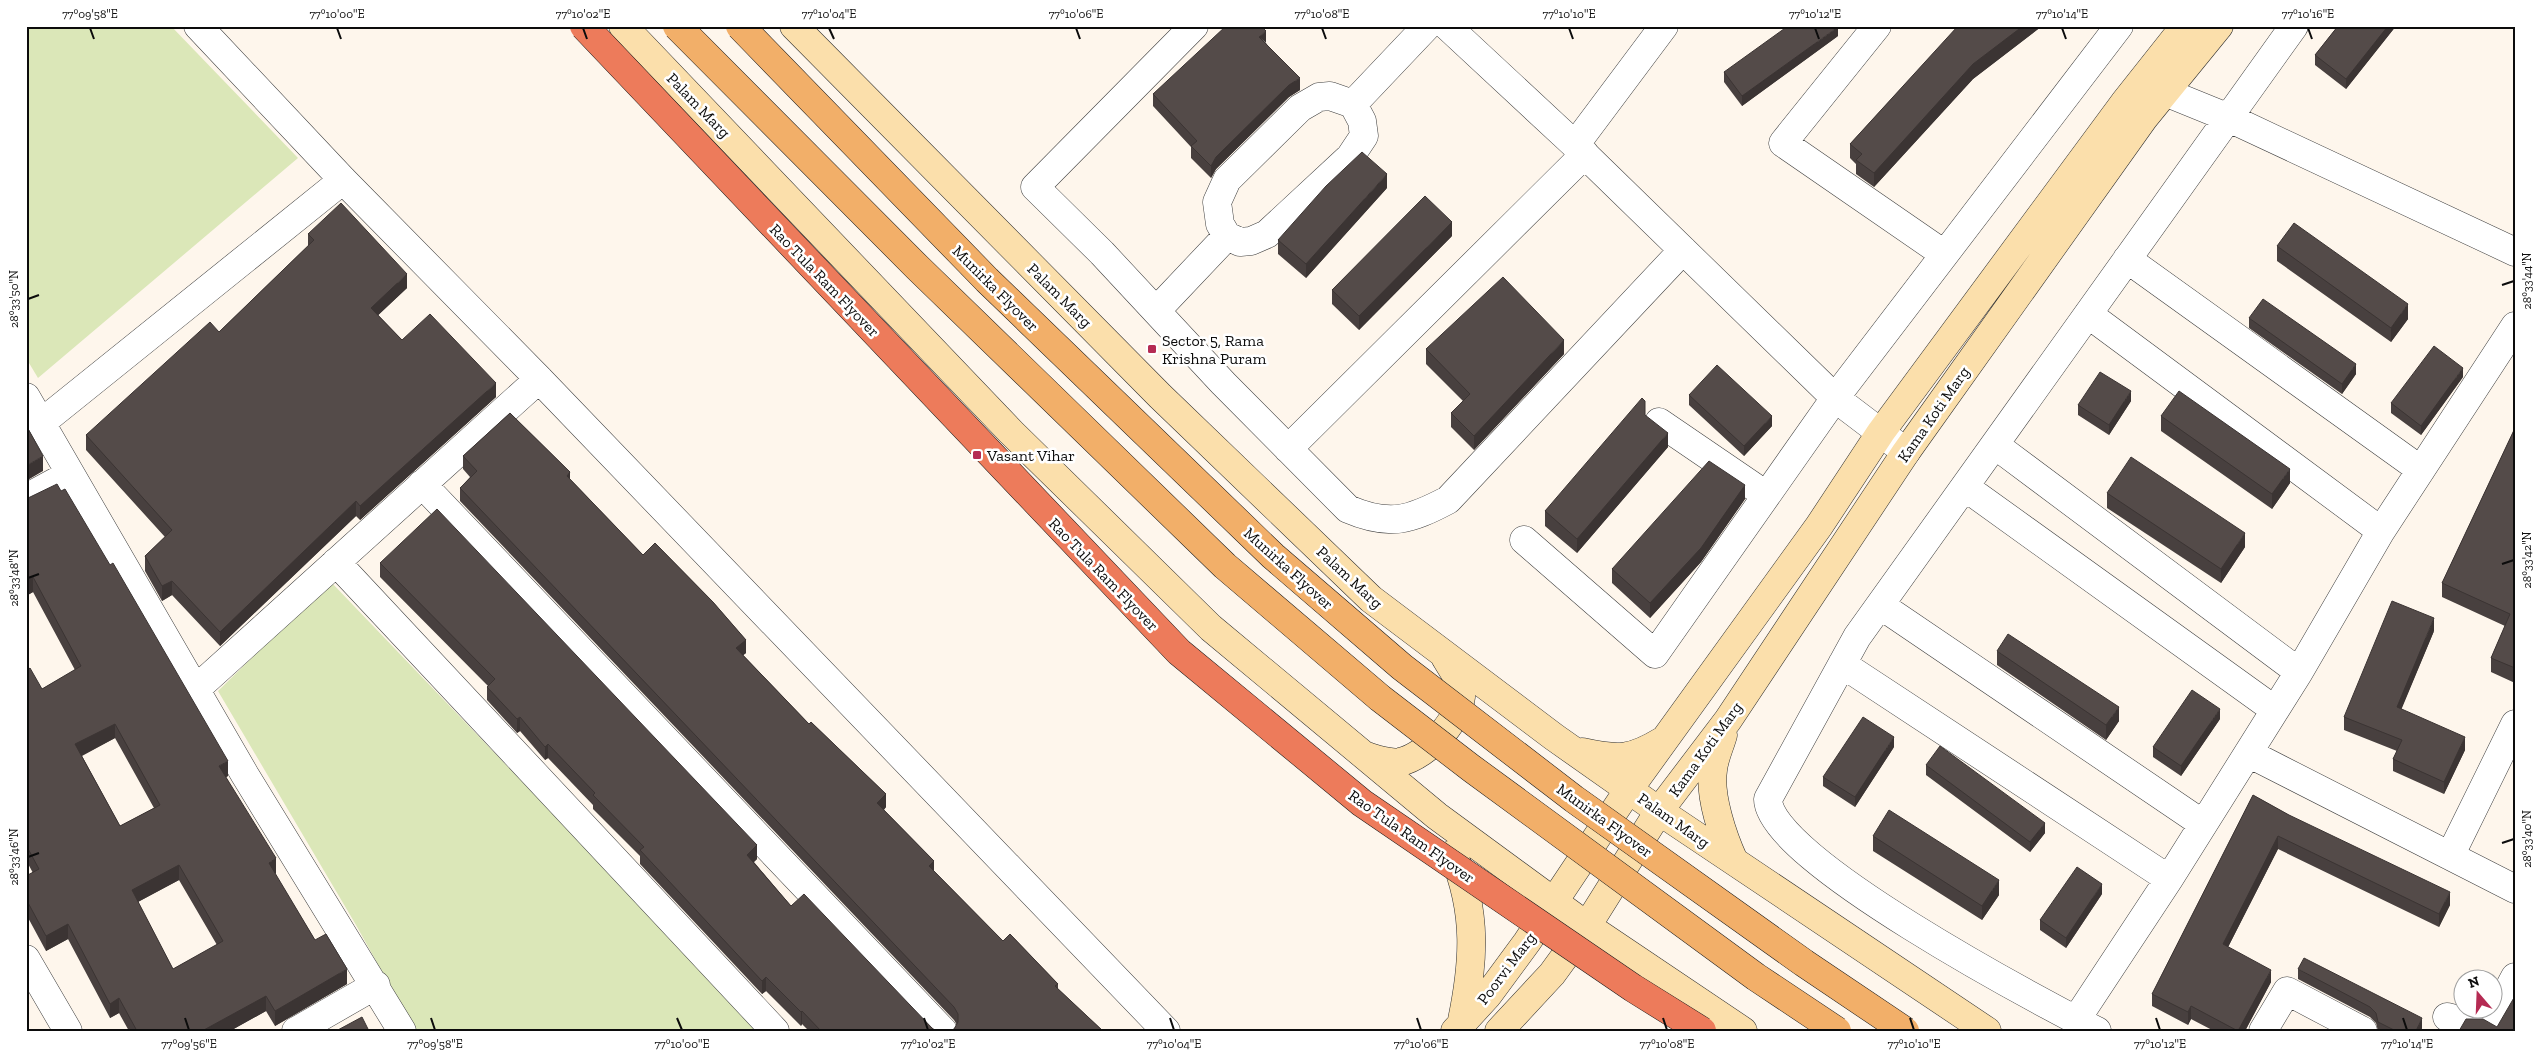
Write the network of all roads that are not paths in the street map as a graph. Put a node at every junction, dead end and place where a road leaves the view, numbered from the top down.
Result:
1 (198, 26) edge
2 (584, 26) edge
3 (623, 26) edge
4 (677, 26) edge
5 (740, 26) edge
6 (794, 26) edge
7 (1194, 26) edge
8 (1427, 26) edge
9 (1447, 26) edge
10 (1664, 26) edge
11 (1877, 26) edge
12 (2119, 26) edge
13 (2185, 26) edge
14 (2219, 26) edge
15 (2294, 26) edge
16 (2139, 85) junction
17 (2165, 92) junction
18 (1353, 104) junction
19 (2229, 118) junction
20 (1580, 149) junction
21 (343, 180) junction
22 (1227, 236) junction
23 (1683, 250) junction
24 (2515, 252) edge
25 (1944, 254) junction
26 (2127, 259) junction
27 (1156, 311) junction
28 (2088, 314) junction
29 (2515, 326) edge
30 (539, 379) junction
31 (26, 396) edge
32 (1835, 398) junction
33 (1659, 422) dead end
34 (41, 423) junction
35 (1881, 432) junction
36 (1995, 445) junction
37 (1288, 449) junction
38 (1906, 452) junction
39 (2421, 470) junction
40 (70, 474) junction
41 (422, 484) junction
42 (1965, 487) junction
43 (1766, 495) junction
44 (26, 498) edge
45 (2381, 531) junction
46 (1524, 540) dead end
47 (336, 562) junction
48 (1880, 605) junction
49 (1444, 654) junction
50 (1842, 664) junction
51 (2299, 672) junction
52 (196, 689) junction
53 (2275, 710) junction
54 (1728, 720) junction
55 (2515, 724) edge
56 (1666, 738) junction
57 (1574, 750) junction
58 (2248, 753) junction
59 (1363, 755) junction
60 (1629, 789) junction
61 (1659, 811) junction
62 (1437, 816) junction
63 (2203, 824) junction
64 (2450, 856) junction
65 (1734, 861) junction
66 (2169, 879) junction
67 (2515, 889) edge
68 (1553, 902) junction
69 (1586, 926) junction
70 (26, 959) edge
71 (2515, 978) edge
72 (376, 985) junction
73 (2447, 1016) dead end
74 (2087, 1025) edge
75 (1458, 1028) edge
76 (68, 1031) edge
77 (296, 1031) edge
78 (402, 1031) edge
79 (775, 1031) edge
80 (943, 1031) edge
81 (1166, 1031) edge
82 (1499, 1031) edge
83 (1702, 1031) edge
84 (1743, 1031) edge
85 (1837, 1031) edge
86 (1905, 1031) edge
87 (1987, 1031) edge
88 (2263, 1031) edge
89 (2363, 1031) edge

1 - 21 street
2 - 83 highway, Rao Tula Ram Flyover, bridge
3 - 59 main road, Palam Marg
4 - 85 main road, bridge
5 - 86 main road, Munirka Flyover, bridge
6 - 49 main road, Palam Marg
7 - 27 street
8 - 18 street
9 - 20 street
10 - 20 street
11 - 25 street
12 - 25 street
13 - 16 main road, Kama Koti Marg
14 - 17 main road, Kama Koti Marg
15 - 19 street
16 - 17 street
16 - 35 main road, Kama Koti Marg
17 - 19 street
17 - 38 main road, Kama Koti Marg
18 - 22 street
18 - 22 street
19 - 24 street
19 - 26 street
20 - 23 street
20 - 37 street
21 - 30 street
21 - 34 street
22 - 27 street
23 - 32 street
23 - 37 street
25 - 32 street
26 - 28 street
26 - 39 street
27 - 37 street
28 - 36 street
28 - 45 street
29 - 39 street
30 - 41 street
30 - 81 street
31 - 34 street
32 - 35 street
32 - 43 street
33 - 43 street
34 - 40 street
35 - 38 street
35 - 56 main road, Kama Koti Marg
36 - 42 street
36 - 51 street
38 - 54 main road, Kama Koti Marg
39 - 45 street
40 - 44 street
40 - 52 street
41 - 47 street
41 - 80 street
42 - 48 street
42 - 53 street
43 - 46 street
45 - 51 street
47 - 52 street
47 - 79 street
48 - 50 street
48 - 63 street
49 - 57 main road, Palam Marg
49 - 59 main road
50 - 66 street
50 - 74 street
51 - 53 street
52 - 72 street
53 - 58 street
54 - 61 main road, Kama Koti Marg
54 - 65 main road
55 - 64 street
56 - 57 main road
56 - 60 main road, Kama Koti Marg
57 - 60 main road, Palam Marg
58 - 63 street
58 - 64 street
59 - 62 main road, Palam Marg
60 - 61 main road, Palam Marg
60 - 68 main road, Poorvi Marg
61 - 65 main road, Palam Marg
61 - 69 main road, Kama Koti Marg
62 - 68 main road, Palam Marg
62 - 75 main road
63 - 66 street
64 - 67 street
65 - 87 main road, Palam Marg
66 - 74 street
68 - 69 main road, Palam Marg
68 - 75 main road, Poorvi Marg
69 - 82 main road, Poorvi Marg
69 - 84 main road, Palam Marg
70 - 76 street
71 - 73 street
72 - 77 street
72 - 78 street
88 - 89 street

